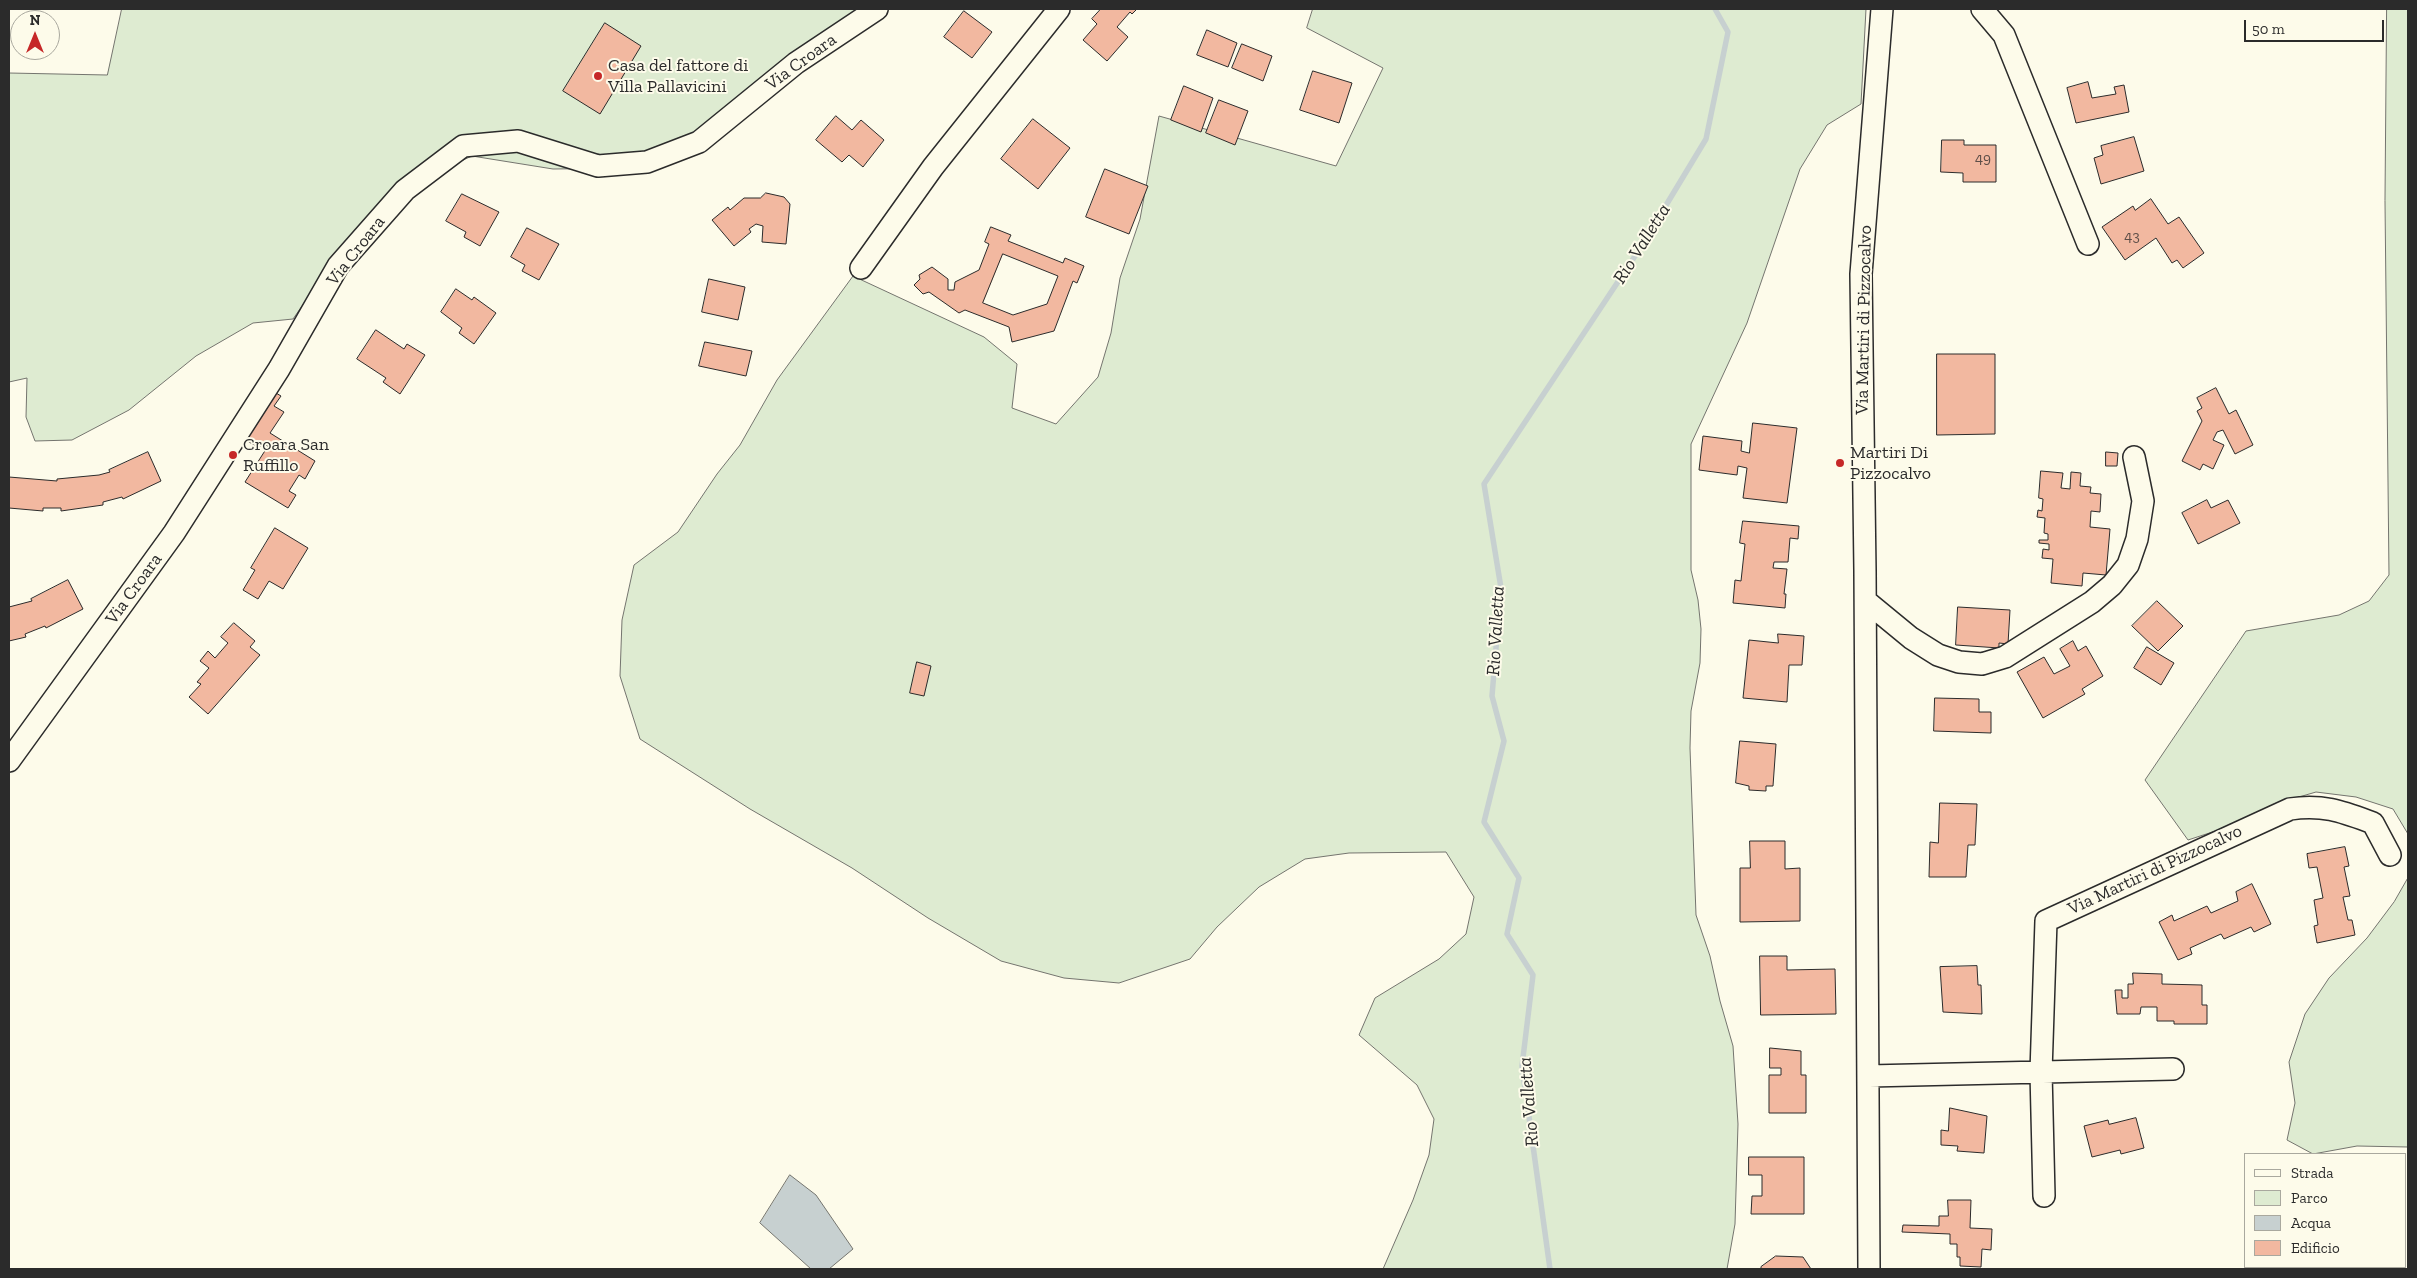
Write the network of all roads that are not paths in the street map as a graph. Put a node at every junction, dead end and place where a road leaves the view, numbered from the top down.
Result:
1 (876, 9) edge
2 (1059, 9) edge
3 (1882, 9) edge
4 (1982, 9) edge
5 (2088, 244) dead end
6 (861, 268) dead end
7 (2134, 457) dead end
8 (1866, 601) junction
9 (9, 761) edge
10 (2390, 855) dead end
11 (2173, 1069) dead end
12 (2041, 1072) junction
13 (1869, 1076) junction
14 (2044, 1196) dead end
15 (1869, 1269) edge

1 - 9 street, Via Croara
2 - 6 street
3 - 8 street, Via Martiri di Pizzocalvo
4 - 5 street
7 - 8 street
8 - 13 street, Via Martiri di Pizzocalvo
10 - 12 street, Via Martiri di Pizzocalvo
11 - 12 street
12 - 13 street
12 - 14 street, Via Martiri di Pizzocalvo
13 - 15 street, Via Martiri di Pizzocalvo

